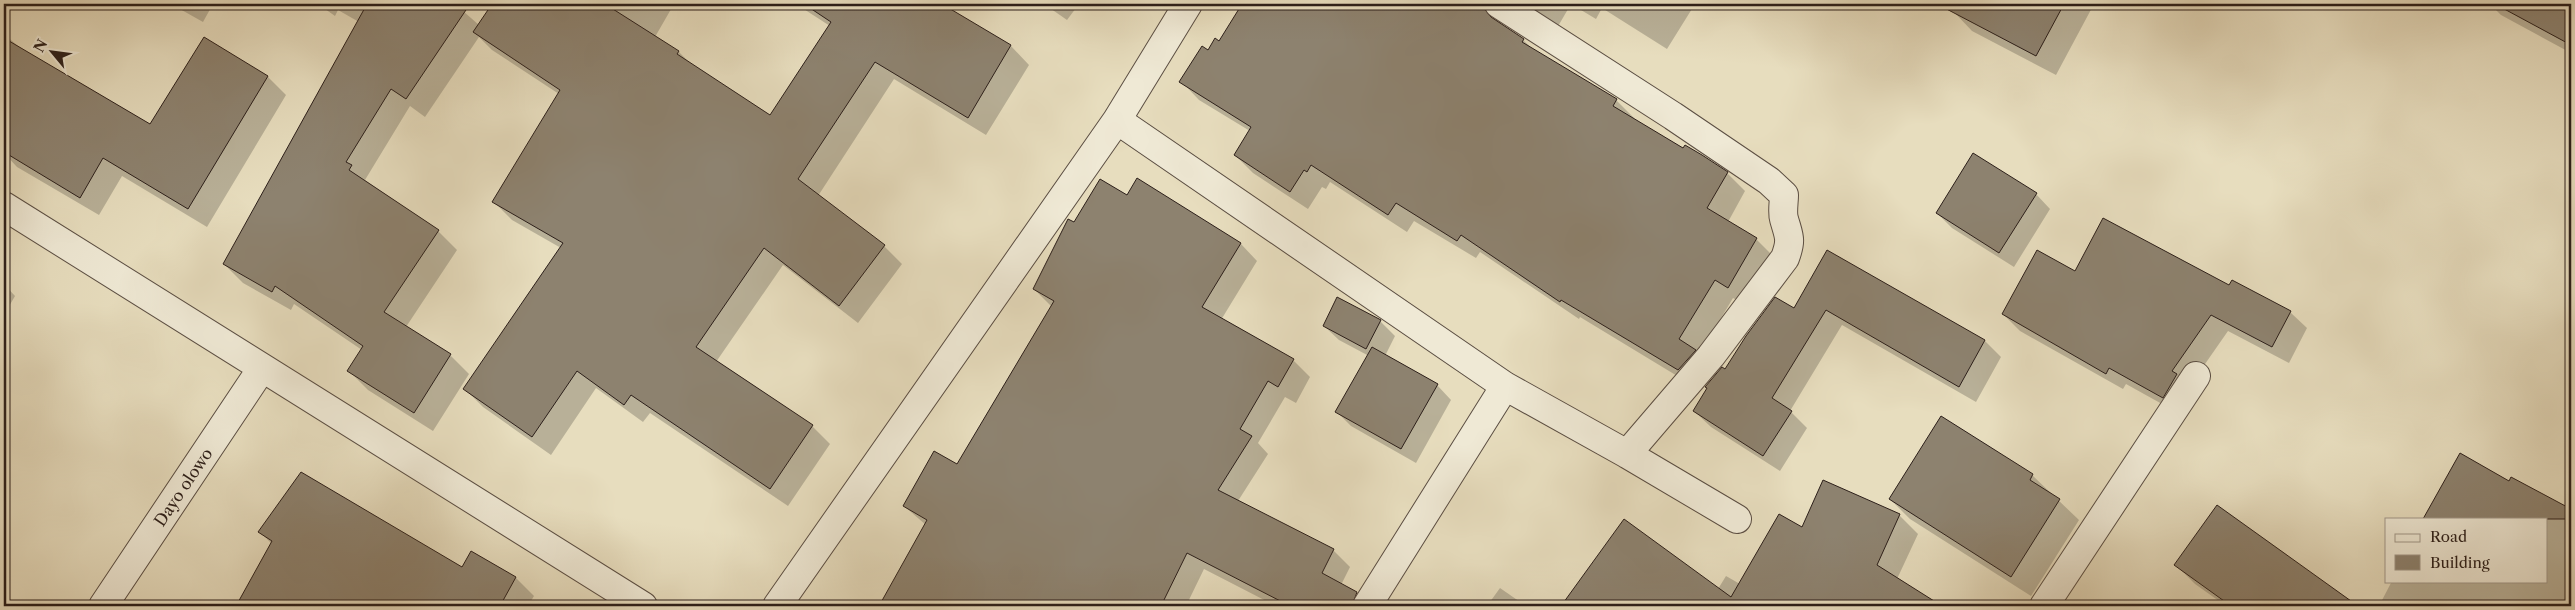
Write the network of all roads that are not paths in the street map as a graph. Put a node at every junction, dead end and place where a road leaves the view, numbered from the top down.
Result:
1 (1188, 4) edge
2 (1499, 4) edge
3 (1116, 120) junction
4 (4, 206) edge
5 (262, 368) junction
6 (2196, 376) dead end
7 (1505, 386) junction
8 (1628, 454) junction
9 (1736, 519) dead end
10 (103, 606) edge
11 (643, 606) edge
12 (777, 606) edge
13 (1367, 606) edge
14 (2044, 606) edge

1 - 3 street
2 - 8 street
3 - 7 street
3 - 12 street
4 - 5 street
5 - 10 street, Dayo olowo
5 - 11 street
6 - 14 street
7 - 8 street
7 - 13 street
8 - 9 street

